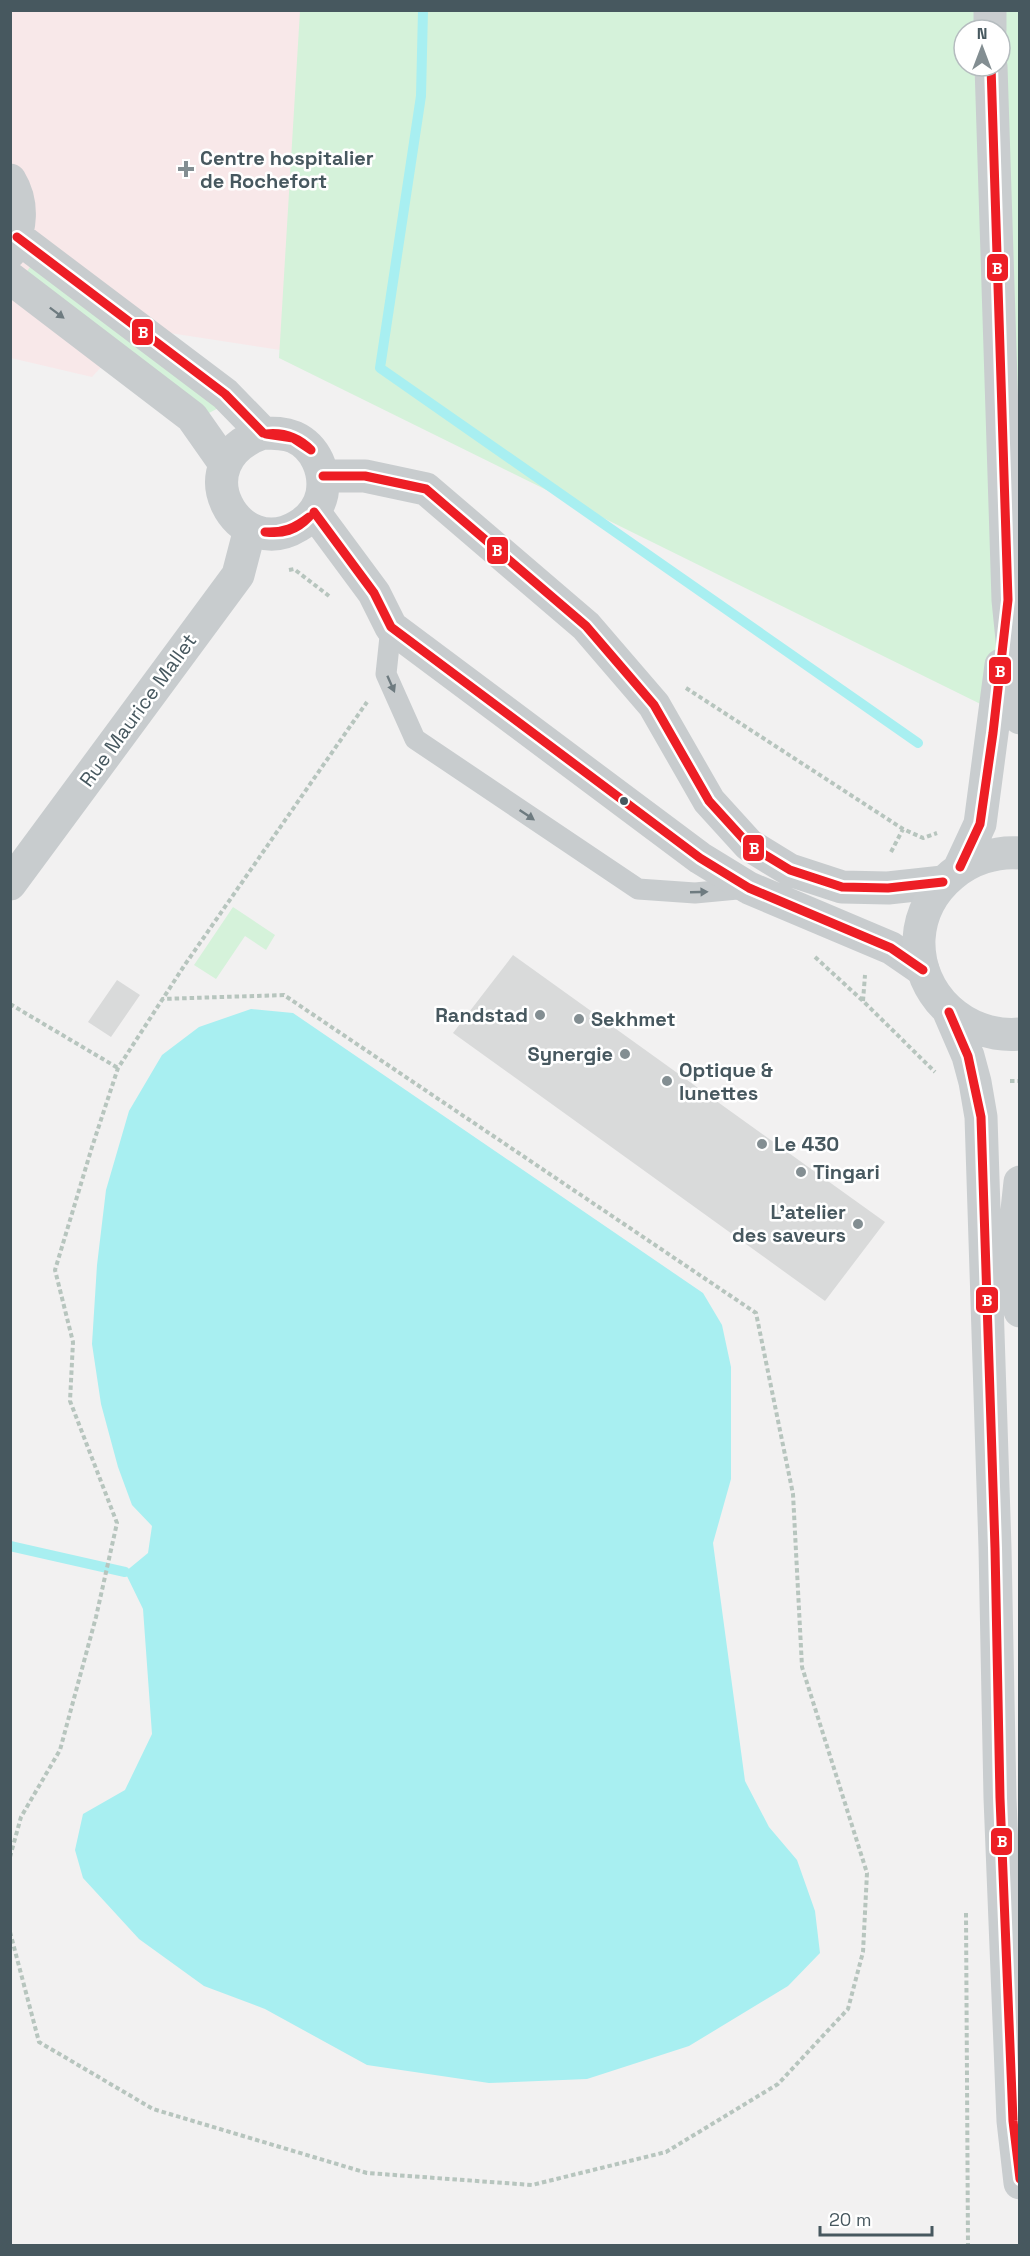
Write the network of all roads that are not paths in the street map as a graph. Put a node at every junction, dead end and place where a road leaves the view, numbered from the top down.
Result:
1 (991, 78) edge
2 (10, 180) edge
3 (14, 244) edge
4 (10, 278) edge
5 (263, 433) junction
6 (225, 464) junction
7 (323, 476) junction
8 (314, 512) junction
9 (250, 529) junction
10 (1008, 600) junction
11 (391, 627) junction
12 (1020, 718) edge
13 (1020, 853) edge
14 (952, 875) junction
15 (10, 884) edge
16 (749, 888) junction
17 (923, 970) junction
18 (948, 1012) junction
19 (1020, 1035) edge
20 (1020, 1182) edge
21 (1020, 1311) edge
22 (1020, 2182) edge

1 - 10 main road
2 - 3 street
3 - 5 street
4 -> 6 street
5 - 6 street
5 - 7 street
6 - 9 street
7 - 8 street
7 - 14 street
8 - 9 street
8 - 11 street
9 - 15 street, Rue Maurice Mallet
10 - 12 main road
10 - 14 main road
11 - 16 street
11 -> 16 lane
13 - 14 main road
14 - 17 main road
16 - 17 street
17 - 18 main road
18 - 19 main road
18 - 22 main road
20 - 21 main road

